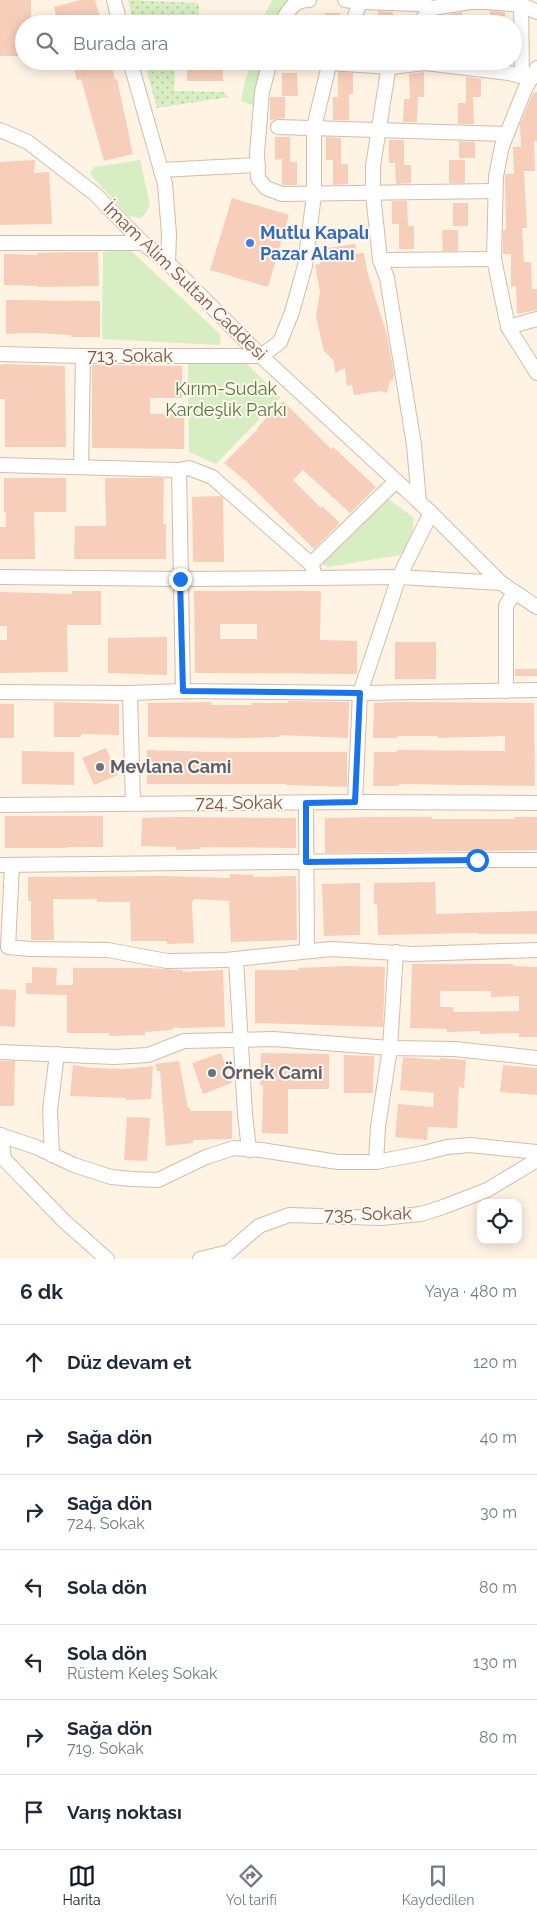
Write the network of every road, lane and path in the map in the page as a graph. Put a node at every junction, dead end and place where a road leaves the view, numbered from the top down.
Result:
1 (114, 0) edge
2 (309, 0) edge
3 (345, 0) edge
4 (361, 1) edge
5 (470, 1) edge
6 (418, 2) edge
7 (522, 3) edge
8 (537, 4) edge
9 (433, 8) junction
10 (537, 12) edge
11 (118, 15) edge
12 (287, 15) edge
13 (356, 15) edge
14 (426, 15) edge
15 (133, 70) edge
16 (268, 70) edge
17 (328, 70) edge
18 (389, 70) edge
19 (484, 70) edge
20 (530, 74) edge
21 (278, 127) dead end
22 (314, 127) junction
23 (0, 130) edge
24 (379, 130) junction
25 (507, 134) junction
26 (258, 165) junction
27 (161, 170) junction
28 (495, 191) junction
29 (373, 194) junction
30 (314, 195) junction
31 (0, 243) edge
32 (143, 243) junction
33 (380, 260) junction
34 (494, 260) junction
35 (168, 263) junction
36 (537, 319) edge
37 (508, 327) junction
38 (0, 354) edge
39 (83, 356) junction
40 (261, 356) junction
41 (537, 372) edge
42 (0, 465) edge
43 (81, 467) junction
44 (179, 470) junction
45 (396, 481) junction
46 (419, 502) junction
47 (431, 512) junction
48 (311, 564) junction
49 (0, 577) edge
50 (399, 577) junction
51 (316, 578) junction
52 (180, 579) junction
53 (501, 583) junction
54 (514, 593) junction
55 (537, 607) edge
56 (537, 690) edge
57 (183, 691) junction
58 (506, 691) junction
59 (0, 692) edge
60 (130, 693) junction
61 (360, 693) junction
62 (355, 802) junction
63 (133, 803) junction
64 (306, 803) junction
65 (537, 803) edge
66 (0, 805) edge
67 (537, 860) edge
68 (306, 862) junction
69 (6, 866) edge
70 (537, 950) edge
71 (307, 951) junction
72 (396, 952) junction
73 (236, 958) junction
74 (241, 1039) junction
75 (390, 1048) junction
76 (0, 1052) edge
77 (57, 1054) junction
78 (537, 1058) edge
79 (1, 1135) edge
80 (249, 1150) junction
81 (537, 1152) edge
82 (52, 1155) junction
83 (537, 1160) edge
84 (376, 1162) junction
85 (107, 1259) edge
86 (200, 1259) edge

1 - 11 street
2 - 12 street
3 - 4 street
4 - 6 street
4 - 13 street
5 - 7 street
5 - 9 street
6 - 9 street
7 - 8 street
7 - 10 street
7 - 20 street
9 - 14 street
15 - 27 street
16 - 26 street
17 - 22 street
18 - 24 street
19 - 20 street
20 - 25 street
21 - 22 street
22 - 24 street
22 - 30 street
23 - 32 street, İmam Alim Sultan Caddesi
24 - 25 street
24 - 29 street
25 - 28 street
26 - 27 street
26 - 30 street
27 - 35 street
28 - 29 street
28 - 34 street
29 - 30 street
29 - 33 street
30 - 40 street
31 - 32 street
32 - 35 street, İmam Alim Sultan Caddesi
33 - 34 street
33 - 46 street
34 - 37 street
35 - 40 street, İmam Alim Sultan Caddesi
36 - 37 street
37 - 41 street
38 - 39 street, 713. Sokak
39 - 40 street, 713. Sokak
39 - 43 street
40 - 45 street, İmam Alim Sultan Caddesi
42 - 43 street
43 - 44 street
44 - 48 street
44 - 52 street
45 - 46 street, İmam Alim Sultan Caddesi
45 - 48 street
46 - 47 street, İmam Alim Sultan Caddesi
47 - 50 street
47 - 53 street, İmam Alim Sultan Caddesi
48 - 51 street
49 - 52 street
50 - 51 street
50 - 53 street
50 - 61 street
51 - 52 street
52 - 57 street
53 - 54 street, İmam Alim Sultan Caddesi
54 - 55 street, İmam Alim Sultan Caddesi
54 - 58 street
56 - 58 street
57 - 60 street
57 - 61 street
58 - 61 street
59 - 60 street
60 - 63 street
61 - 62 street
62 - 64 street, 724. Sokak
62 - 65 street, 724. Sokak
63 - 64 street, 724. Sokak
63 - 66 street, 724. Sokak
64 - 68 street
67 - 68 street
68 - 69 street
68 - 71 street
69 - 73 street
70 - 72 street
71 - 72 street
71 - 73 street
72 - 75 street
73 - 74 street
74 - 75 street
74 - 77 street
74 - 80 street
75 - 78 street
75 - 84 street
76 - 77 street
77 - 82 street
79 - 82 street
79 - 85 street
80 - 82 street
80 - 84 street
81 - 84 street
83 - 86 street, 735. Sokak

